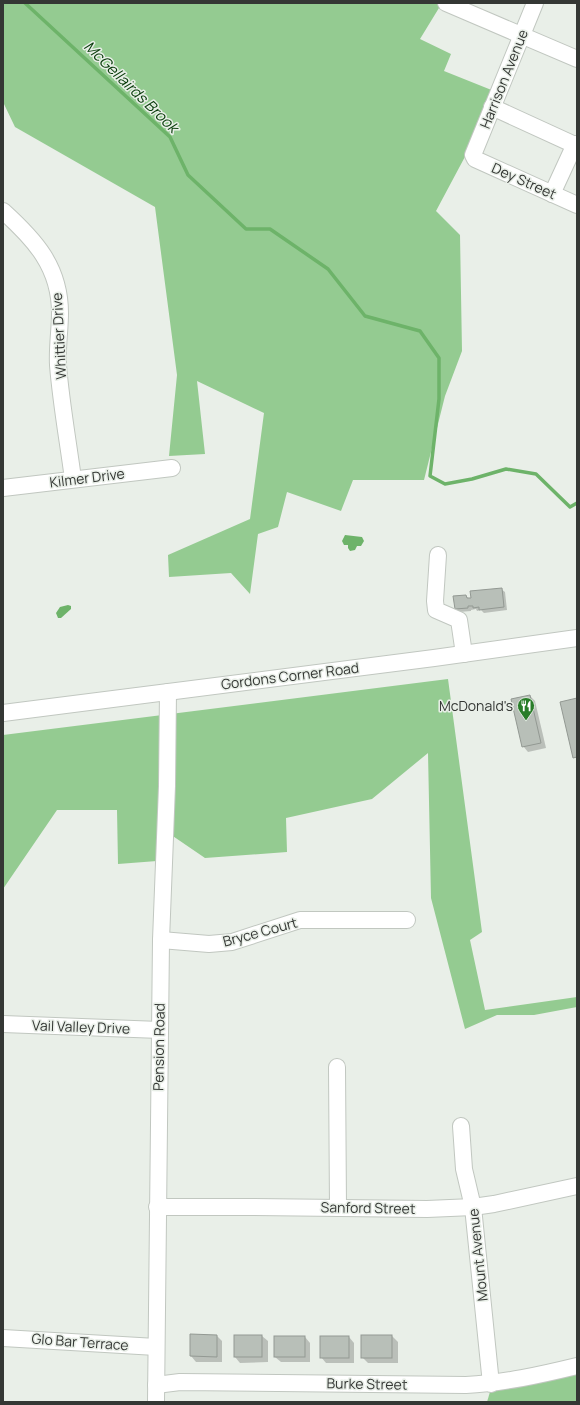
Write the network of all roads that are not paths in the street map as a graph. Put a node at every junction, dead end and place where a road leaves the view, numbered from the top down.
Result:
1 (446, 3) edge
2 (535, 3) edge
3 (521, 36) junction
4 (577, 59) edge
5 (492, 107) junction
6 (576, 145) edge
7 (473, 155) joint
8 (552, 194) junction
9 (577, 205) edge
10 (3, 211) edge
11 (172, 468) dead end
12 (73, 479) junction
13 (3, 488) edge
14 (438, 555) dead end
15 (577, 638) edge
16 (464, 654) junction
17 (168, 692) junction
18 (3, 712) edge
19 (407, 920) dead end
20 (161, 940) junction
21 (3, 1024) edge
22 (160, 1030) junction
23 (337, 1067) dead end
24 (461, 1126) dead end
25 (577, 1186) edge
26 (157, 1207) junction
27 (473, 1207) junction
28 (338, 1208) junction
29 (3, 1338) edge
30 (156, 1347) junction
31 (577, 1366) edge
32 (491, 1384) junction
33 (156, 1385) junction
34 (156, 1402) edge

1 - 3 street
2 - 3 street, Harrison Avenue
3 - 4 street
3 - 5 street, Harrison Avenue
5 - 6 street
5 - 7 street, Harrison Avenue
6 - 8 street
7 - 8 street, Dey Street
8 - 9 street, Dey Street
10 - 12 street, Whittier Drive
11 - 12 street, Kilmer Drive
12 - 13 street, Kilmer Drive
14 - 16 street
15 - 16 street, Gordons Corner Road
16 - 17 street, Gordons Corner Road
17 - 18 street, Gordons Corner Road
17 - 20 street, Pension Road
19 - 20 street, Bryce Court
20 - 22 street, Pension Road
21 - 22 street, Vail Valley Drive
22 - 26 street, Pension Road
23 - 28 street
24 - 27 street, Mount Avenue
25 - 27 street, Sanford Street
26 - 28 street, Sanford Street
26 - 30 street, Pension Road
27 - 28 street, Sanford Street
27 - 32 street, Mount Avenue
29 - 30 street, Glo Bar Terrace
30 - 33 street, Pension Road
31 - 32 street, Burke Street
32 - 33 street, Burke Street
33 - 34 street, Pension Road

